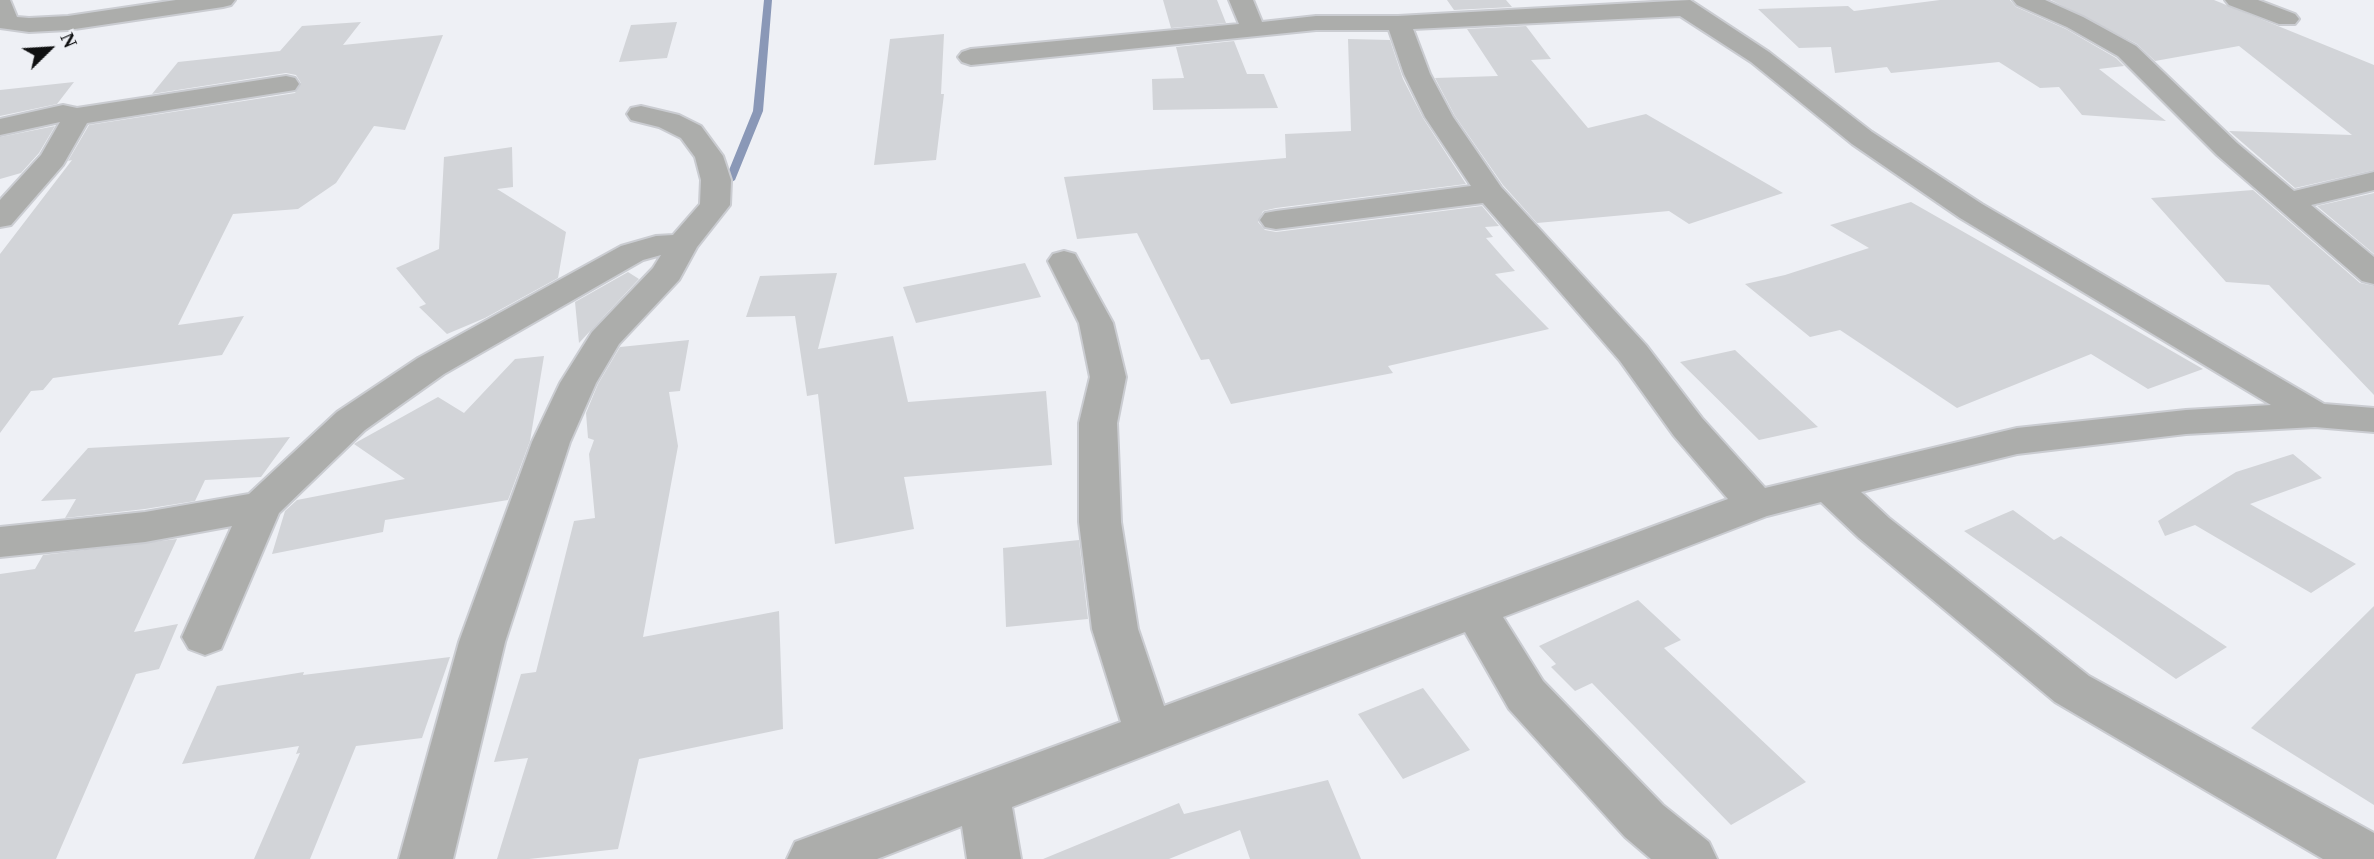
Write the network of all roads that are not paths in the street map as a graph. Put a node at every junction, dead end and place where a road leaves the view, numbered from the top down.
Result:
1 (223, 0) edge
2 (1241, 0) edge
3 (2025, 0) edge
4 (2237, 0) edge
5 (0, 2) edge
6 (1681, 4) edge
7 (2287, 19) dead end
8 (1398, 23) junction
9 (1254, 30) junction
10 (971, 58) dead end
11 (286, 84) dead end
12 (641, 114) dead end
13 (77, 116) junction
14 (0, 127) edge
15 (2374, 181) edge
16 (1490, 193) junction
17 (2288, 201) junction
18 (0, 218) edge
19 (1276, 220) dead end
20 (683, 244) junction
21 (1064, 261) dead end
22 (2374, 274) edge
23 (2315, 415) junction
24 (2374, 420) edge
25 (1830, 487) junction
26 (1756, 505) junction
27 (261, 506) junction
28 (0, 542) edge
29 (1475, 610) junction
30 (205, 637) dead end
31 (1149, 733) junction
32 (984, 796) junction
33 (426, 859) edge
34 (814, 859) edge
35 (994, 859) edge
36 (1690, 859) edge
37 (2371, 859) edge

1 - 5 street
2 - 9 street
3 - 17 street
4 - 7 street
6 - 8 street
6 - 23 street
8 - 9 street
8 - 16 street
9 - 10 street
11 - 13 street
12 - 20 street
13 - 14 street
13 - 18 street
15 - 17 street
16 - 19 street
16 - 26 street
17 - 22 street
20 - 27 street
20 - 33 street
21 - 31 street
23 - 24 street
23 - 25 street
25 - 26 street
25 - 37 street
26 - 29 street
27 - 28 street
27 - 30 street
29 - 31 street
29 - 36 street
31 - 32 street
32 - 34 street
32 - 35 street

